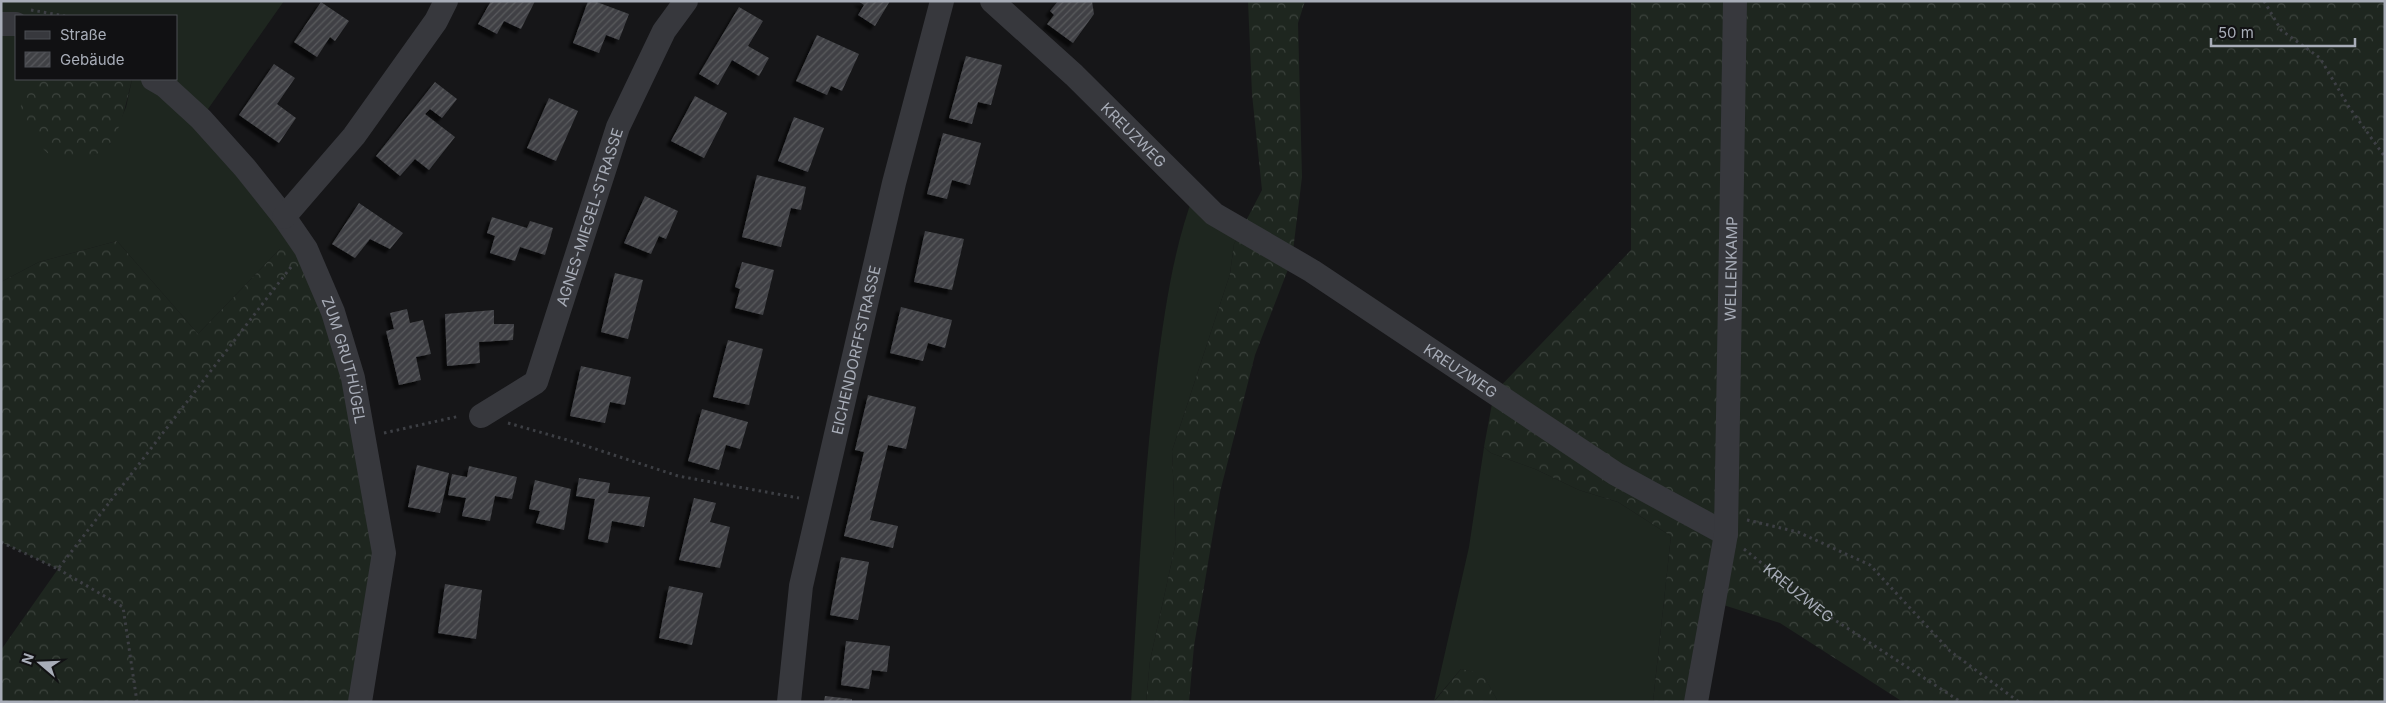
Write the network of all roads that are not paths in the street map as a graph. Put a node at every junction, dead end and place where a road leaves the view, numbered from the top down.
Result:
1 (446, 1) edge
2 (686, 1) edge
3 (942, 1) edge
4 (992, 1) edge
5 (1735, 1) edge
6 (1, 24) edge
7 (15, 24) edge
8 (155, 80) edge
9 (284, 217) junction
10 (481, 416) road end
11 (1726, 525) junction
12 (360, 702) edge
13 (788, 702) edge
14 (1696, 702) edge

1 - 9 street
2 - 10 street, AGNES-MIEGEL-STRASSE
3 - 13 street, EICHENDORFFSTRASSE
4 - 11 street, KREUZWEG
5 - 11 street, WELLENKAMP
6 - 7 street
8 - 9 street, ZUM GRUTHÜGEL
9 - 12 street, ZUM GRUTHÜGEL
11 - 14 street, WELLENKAMP

